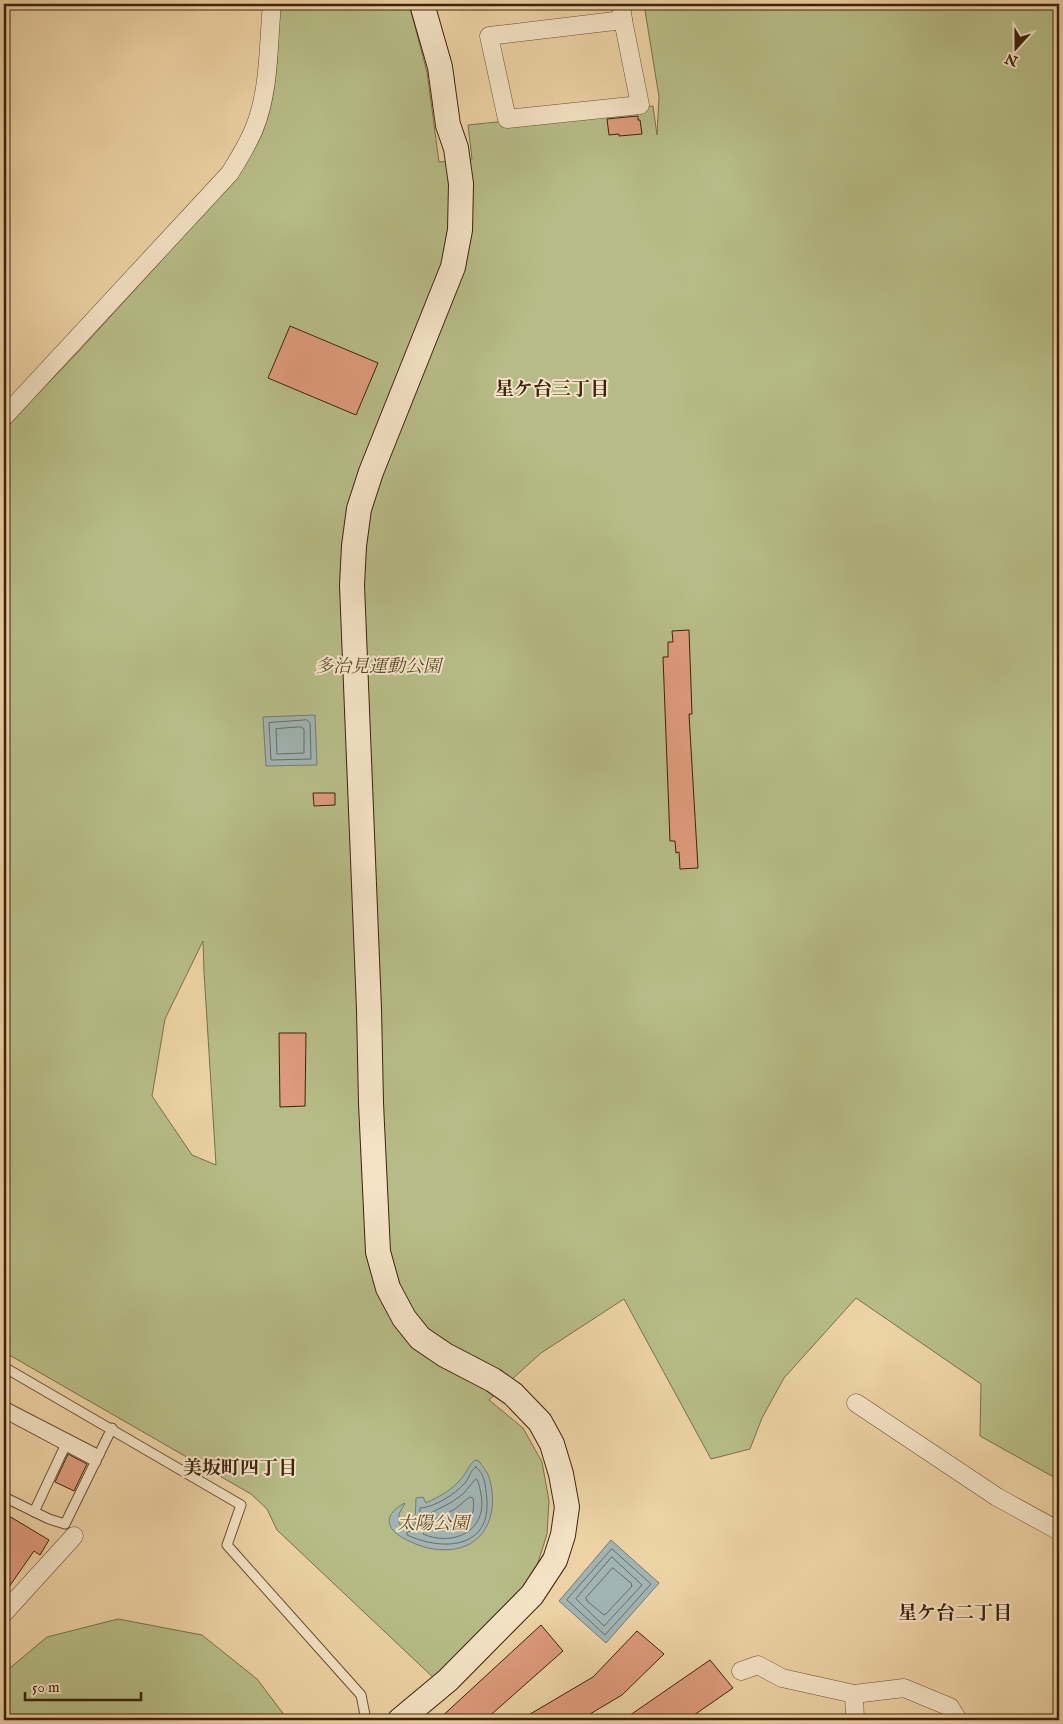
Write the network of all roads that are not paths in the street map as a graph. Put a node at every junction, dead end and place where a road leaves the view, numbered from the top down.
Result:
1 (272, 4) edge
2 (422, 4) edge
3 (622, 12) edge
4 (4, 416) edge
5 (4, 1376) edge
6 (856, 1403) dead end
7 (4, 1406) edge
8 (4, 1412) edge
9 (112, 1428) junction
10 (65, 1446) junction
11 (97, 1459) junction
12 (4, 1497) edge
13 (34, 1512) junction
14 (1059, 1531) edge
15 (74, 1536) dead end
16 (4, 1613) edge
17 (741, 1671) dead end
18 (854, 1694) junction
19 (366, 1720) edge
20 (400, 1720) edge
21 (855, 1720) edge
22 (958, 1720) edge

1 - 4 street
2 - 20 street
3 - 3 street
5 - 9 lane
6 - 14 street
7 - 11 lane
8 - 10 lane
9 - 11 lane
9 - 19 lane
10 - 11 lane
10 - 13 lane
11 - 13 lane
12 - 13 lane
15 - 16 street
17 - 18 street
18 - 21 street
18 - 22 street

